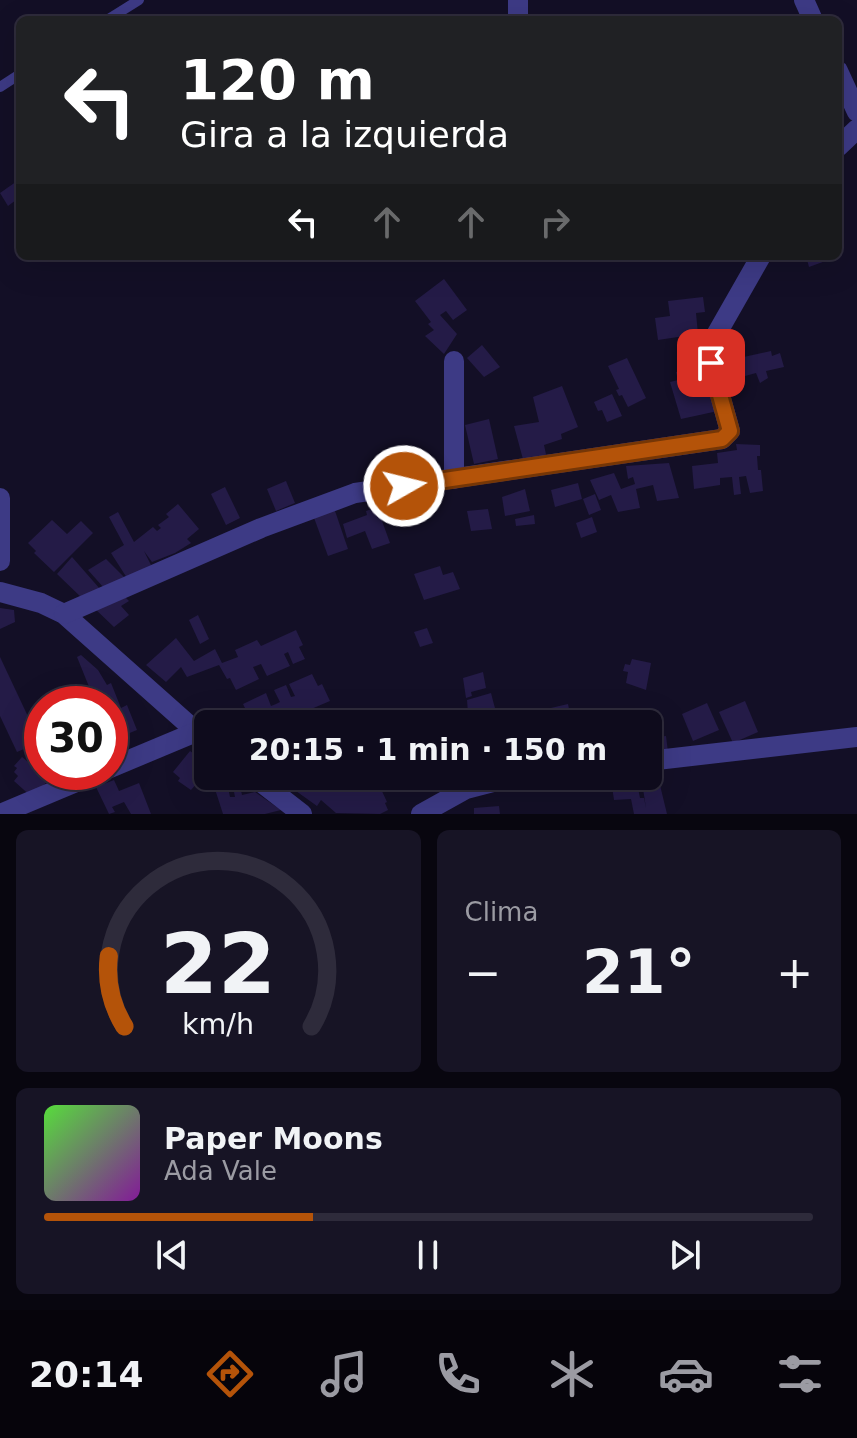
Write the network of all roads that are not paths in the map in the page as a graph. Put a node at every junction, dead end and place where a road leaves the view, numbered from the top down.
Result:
1 (139, 0) edge
2 (113, 16) edge
3 (842, 80) edge
4 (857, 112) edge
5 (857, 129) edge
6 (842, 143) edge
7 (759, 260) edge
8 (454, 361) dead end
9 (454, 479) junction
10 (0, 498) edge
11 (0, 561) edge
12 (0, 592) edge
13 (64, 614) junction
14 (194, 730) edge
15 (857, 737) edge
16 (194, 740) edge
17 (662, 759) edge
18 (128, 762) edge
19 (57, 790) edge
20 (271, 790) edge
21 (464, 790) edge
22 (0, 814) edge
23 (302, 814) edge
24 (421, 814) edge

1 - 2 lane
3 - 4 street
5 - 6 street
7 - 9 street
8 - 9 street
9 - 13 street
10 - 11 street
12 - 13 street
13 - 14 street
15 - 17 street
16 - 18 street
19 - 22 street
20 - 23 street
21 - 24 street

